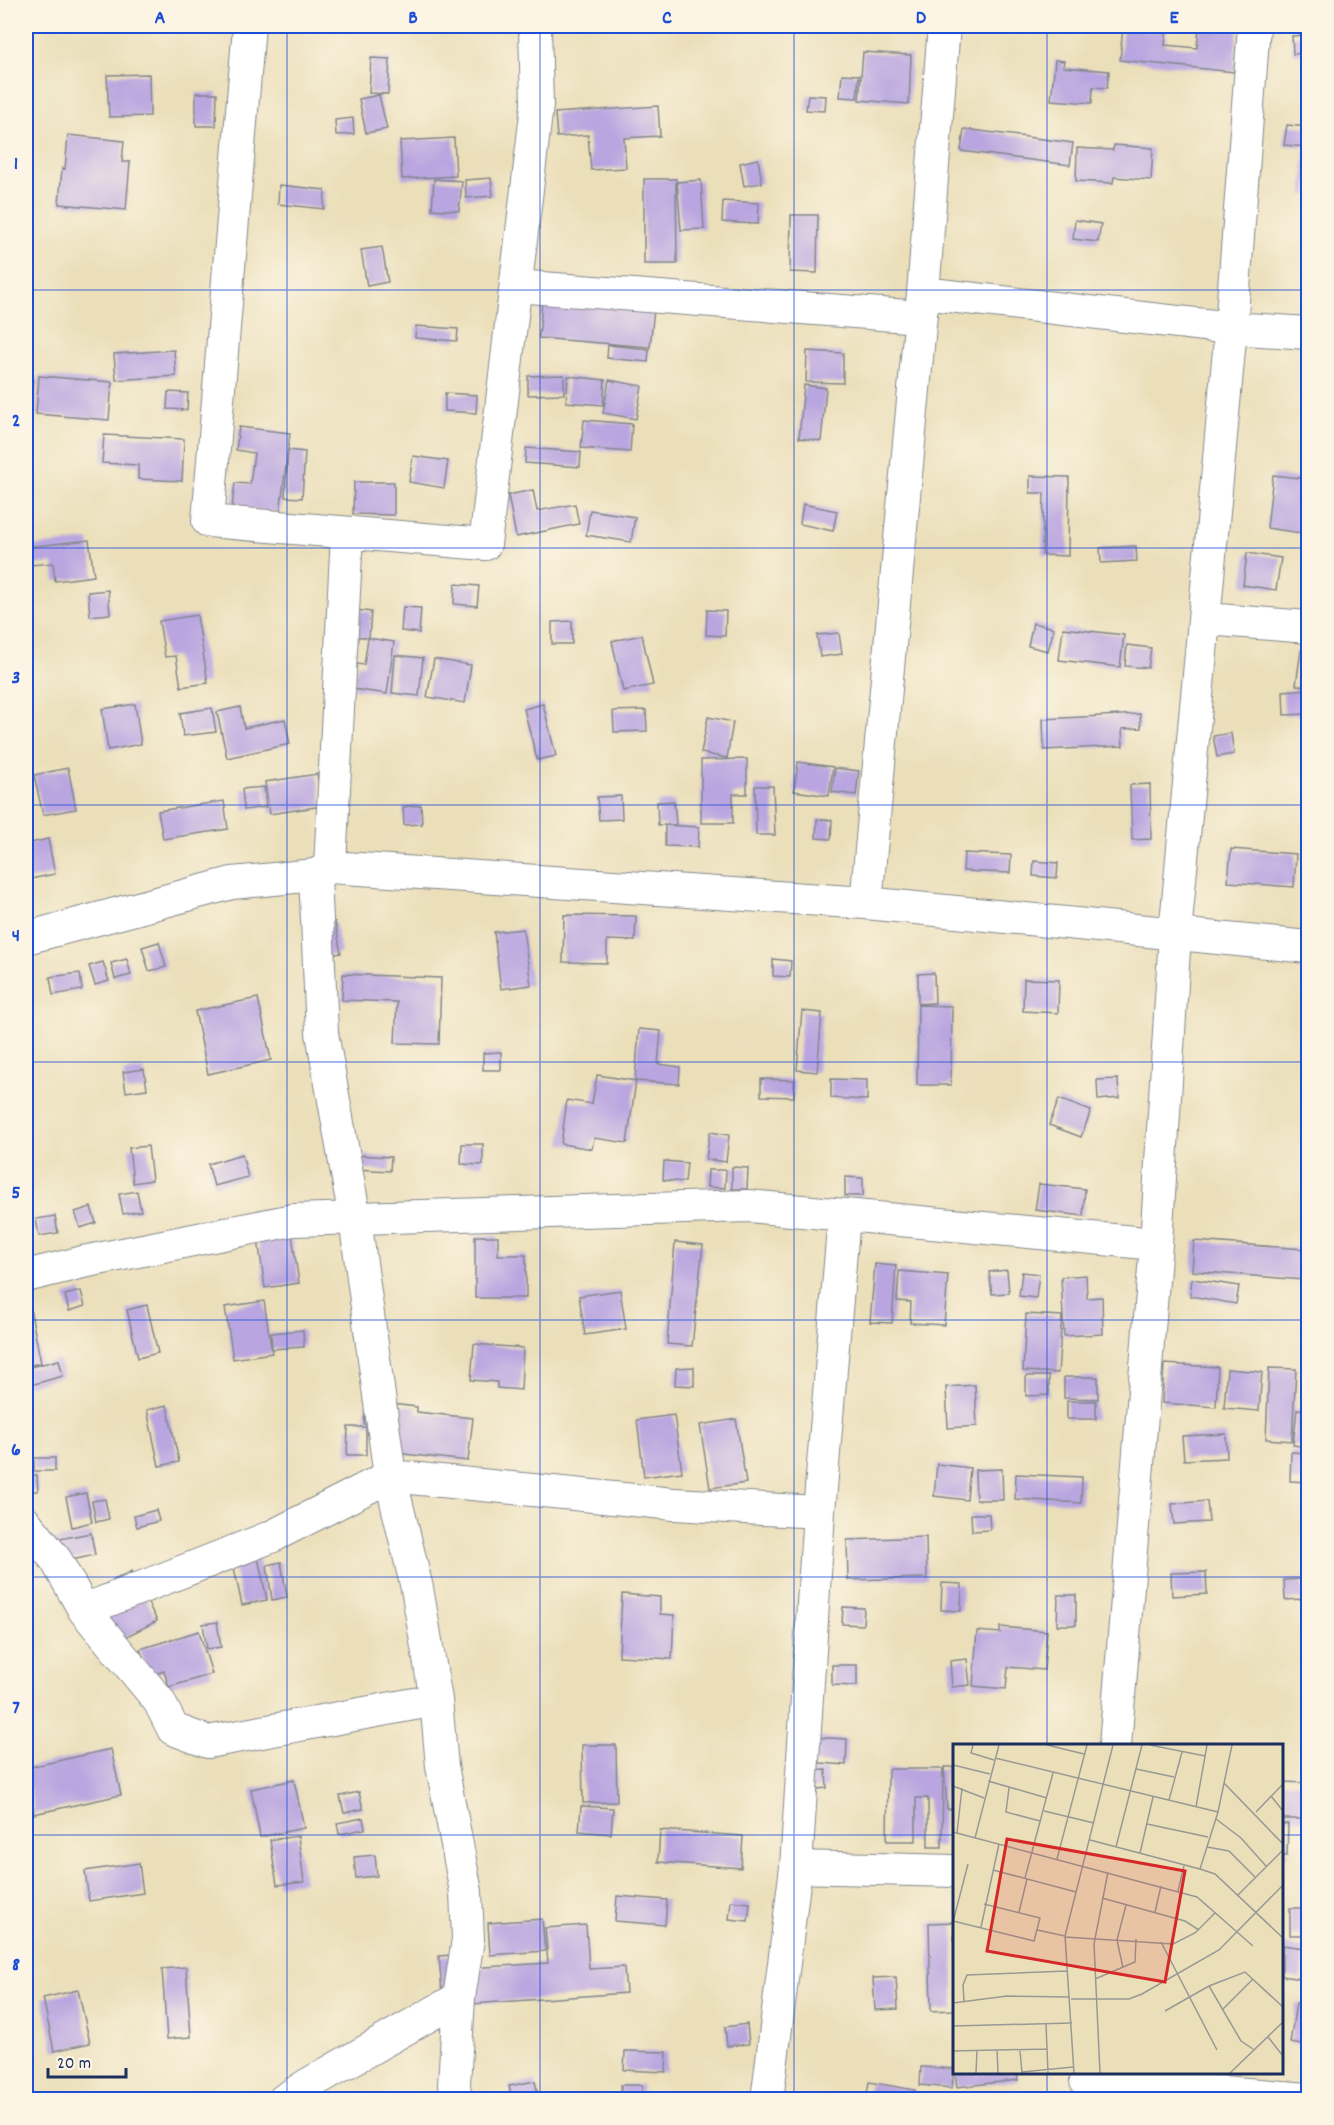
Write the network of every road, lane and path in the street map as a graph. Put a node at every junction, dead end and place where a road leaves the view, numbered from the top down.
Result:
1 (249, 26) edge
2 (535, 26) edge
3 (944, 26) edge
4 (1254, 26) edge
5 (516, 286) junction
6 (921, 305) junction
7 (1231, 328) junction
8 (1308, 333) edge
9 (347, 533) junction
10 (1206, 619) junction
11 (1308, 627) edge
12 (323, 871) junction
13 (866, 903) junction
14 (1175, 934) junction
15 (26, 938) edge
16 (1308, 947) edge
17 (844, 1216) junction
18 (355, 1219) junction
19 (1156, 1244) junction
20 (26, 1276) edge
21 (390, 1476) junction
22 (819, 1512) junction
23 (26, 1523) edge
24 (84, 1610) junction
25 (436, 1700) junction
26 (1115, 1744) edge
27 (796, 1867) junction
28 (953, 1871) edge
29 (459, 1998) junction
30 (1085, 2084) edge
31 (1308, 2099) edge
32 (284, 2100) edge
33 (456, 2100) edge
34 (767, 2100) edge

1 - 9 street
2 - 5 street
3 - 6 street
4 - 7 street
5 - 6 street
5 - 9 street
6 - 7 street
6 - 13 street
7 - 8 street
7 - 10 street
9 - 12 street
10 - 11 street
10 - 14 street
12 - 13 street
12 - 15 street
12 - 18 street
13 - 14 street
14 - 16 street
14 - 19 street
17 - 18 street
17 - 19 street
17 - 22 street
18 - 20 street
18 - 21 street
19 - 26 street
21 - 22 street
21 - 24 street
21 - 25 street
22 - 27 street
23 - 24 street
24 - 25 street
25 - 29 street
27 - 28 street
27 - 34 street
29 - 32 street
29 - 33 street
30 - 31 street

